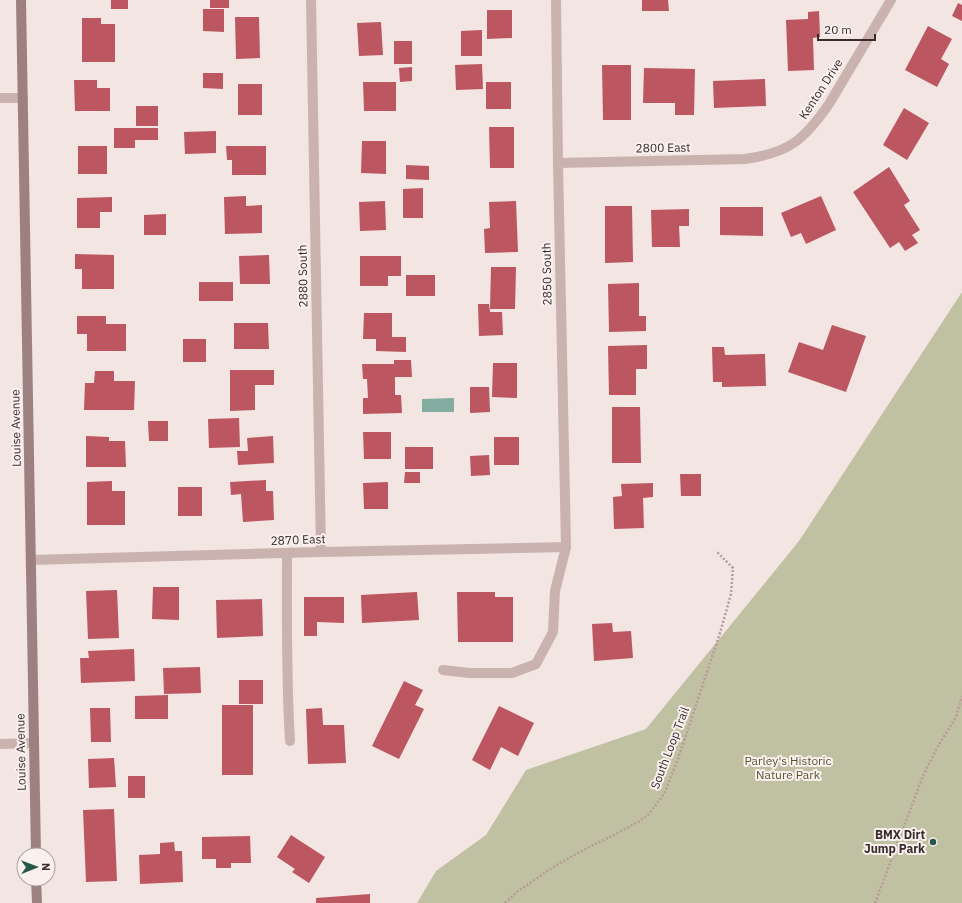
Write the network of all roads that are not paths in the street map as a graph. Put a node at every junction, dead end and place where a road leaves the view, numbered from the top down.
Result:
1 (22, 0) edge
2 (311, 0) edge
3 (556, 0) edge
4 (891, 0) edge
5 (0, 98) edge
6 (23, 98) junction
7 (769, 155) joint
8 (558, 163) junction
9 (566, 547) junction
10 (321, 552) junction
11 (287, 553) junction
12 (31, 560) junction
13 (443, 670) dead end
14 (290, 741) dead end
15 (34, 743) junction
16 (0, 744) edge
17 (36, 847) edge
18 (36, 887) edge
19 (37, 903) edge

1 - 6 street, Louise Avenue
2 - 10 street, 2880 South
3 - 8 street, 2850 South
4 - 7 street, Kenton Drive
5 - 6 street
6 - 12 street, Louise Avenue
7 - 8 street, 2800 East
8 - 9 street, 2850 South
9 - 10 street, 2870 East
9 - 13 street, 2850 South
10 - 11 street, 2870 East
11 - 12 street, 2870 East
11 - 14 street
12 - 15 street, Louise Avenue
15 - 16 street
15 - 17 street, Louise Avenue
18 - 19 street

